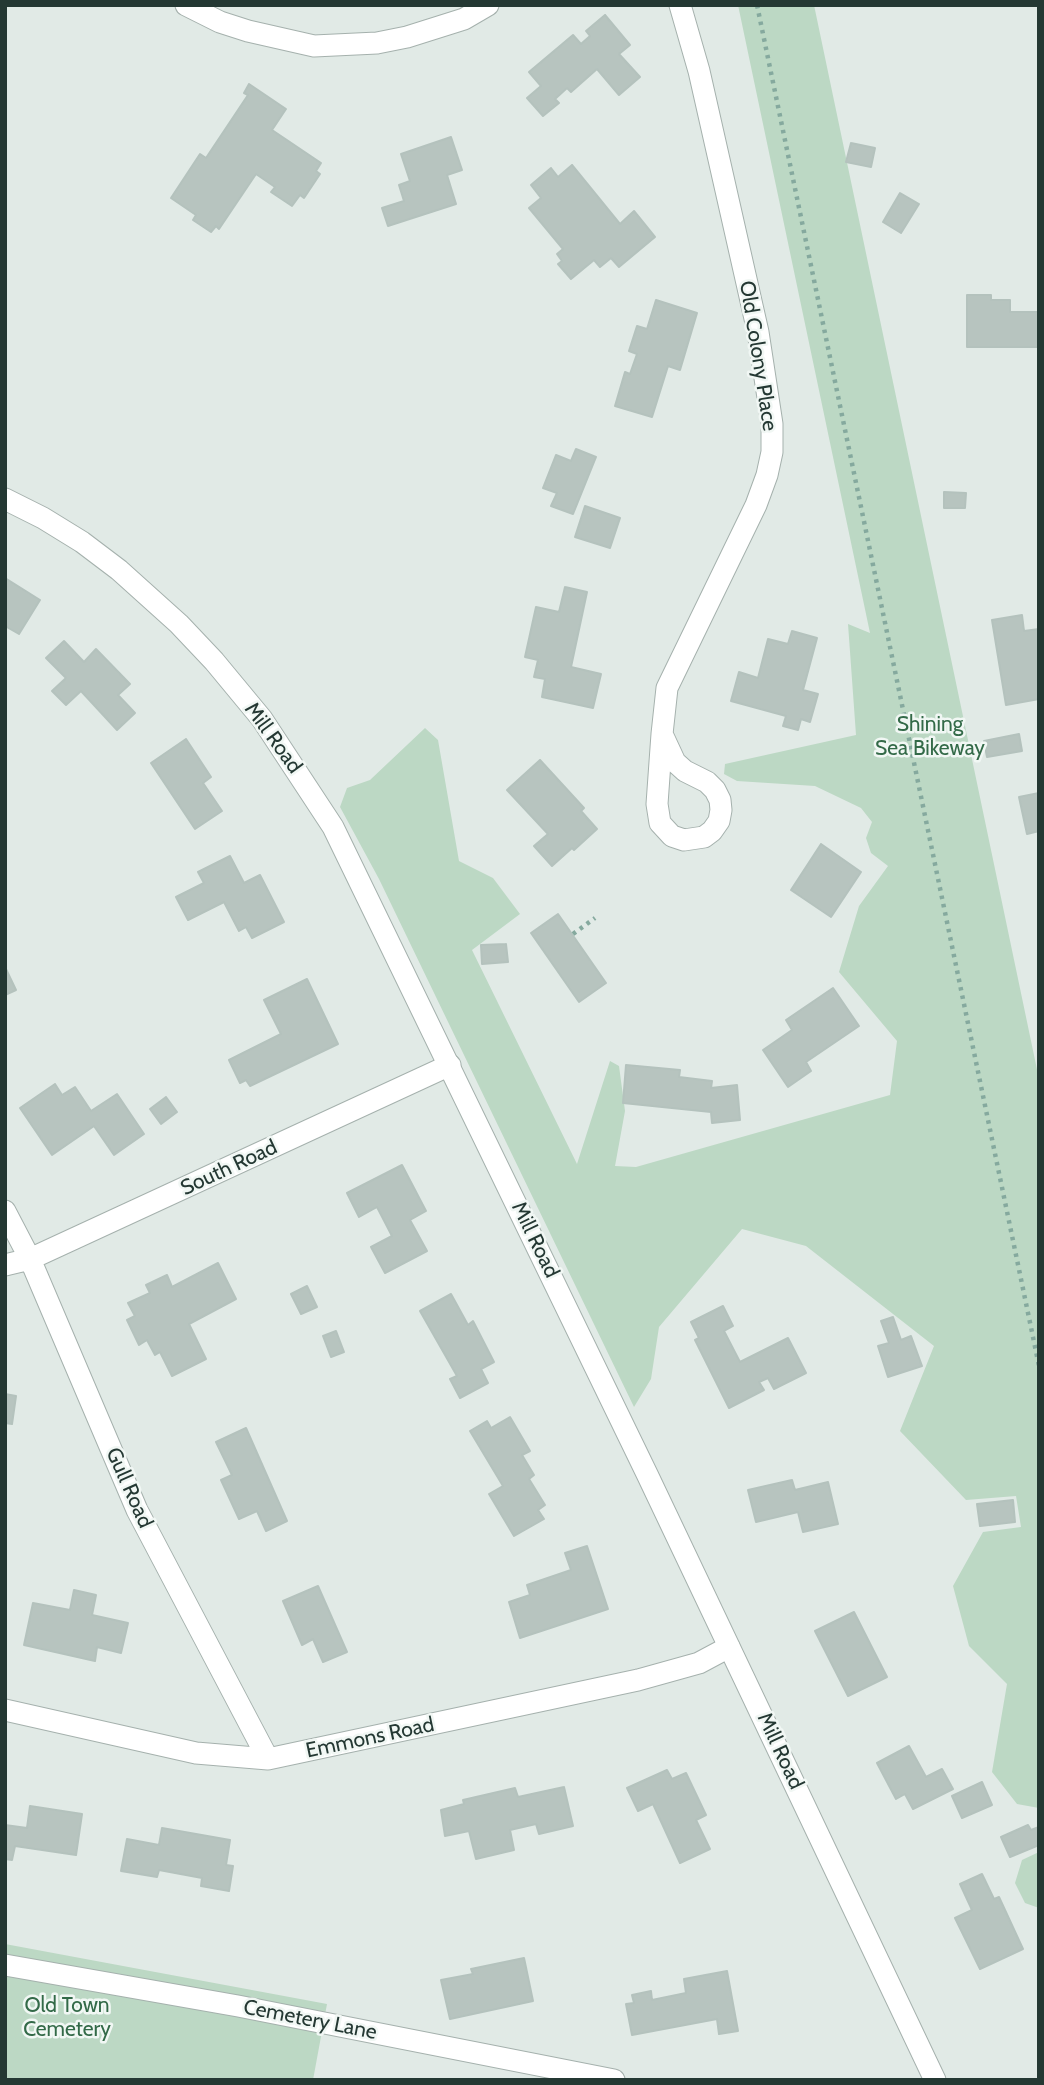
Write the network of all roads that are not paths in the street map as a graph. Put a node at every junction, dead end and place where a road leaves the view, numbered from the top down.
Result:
1 (186, 5) edge
2 (488, 5) edge
3 (680, 5) edge
4 (5, 499) edge
5 (662, 734) junction
6 (450, 1065) junction
7 (5, 1211) edge
8 (30, 1259) junction
9 (5, 1265) edge
10 (729, 1647) junction
11 (5, 1710) edge
12 (268, 1759) junction
13 (5, 1965) edge
14 (614, 2080) edge
15 (936, 2080) edge

1 - 2 street
3 - 5 street, Old Colony Place
4 - 6 street, Mill Road
5 - 5 street, Old Colony Place
6 - 8 street, South Road
6 - 10 street, Mill Road
7 - 8 street, Gull Road
8 - 9 street, South Road
8 - 12 street, Gull Road
10 - 12 street, Emmons Road
10 - 15 street, Mill Road
11 - 12 street, Emmons Road
13 - 14 street, Cemetery Lane

